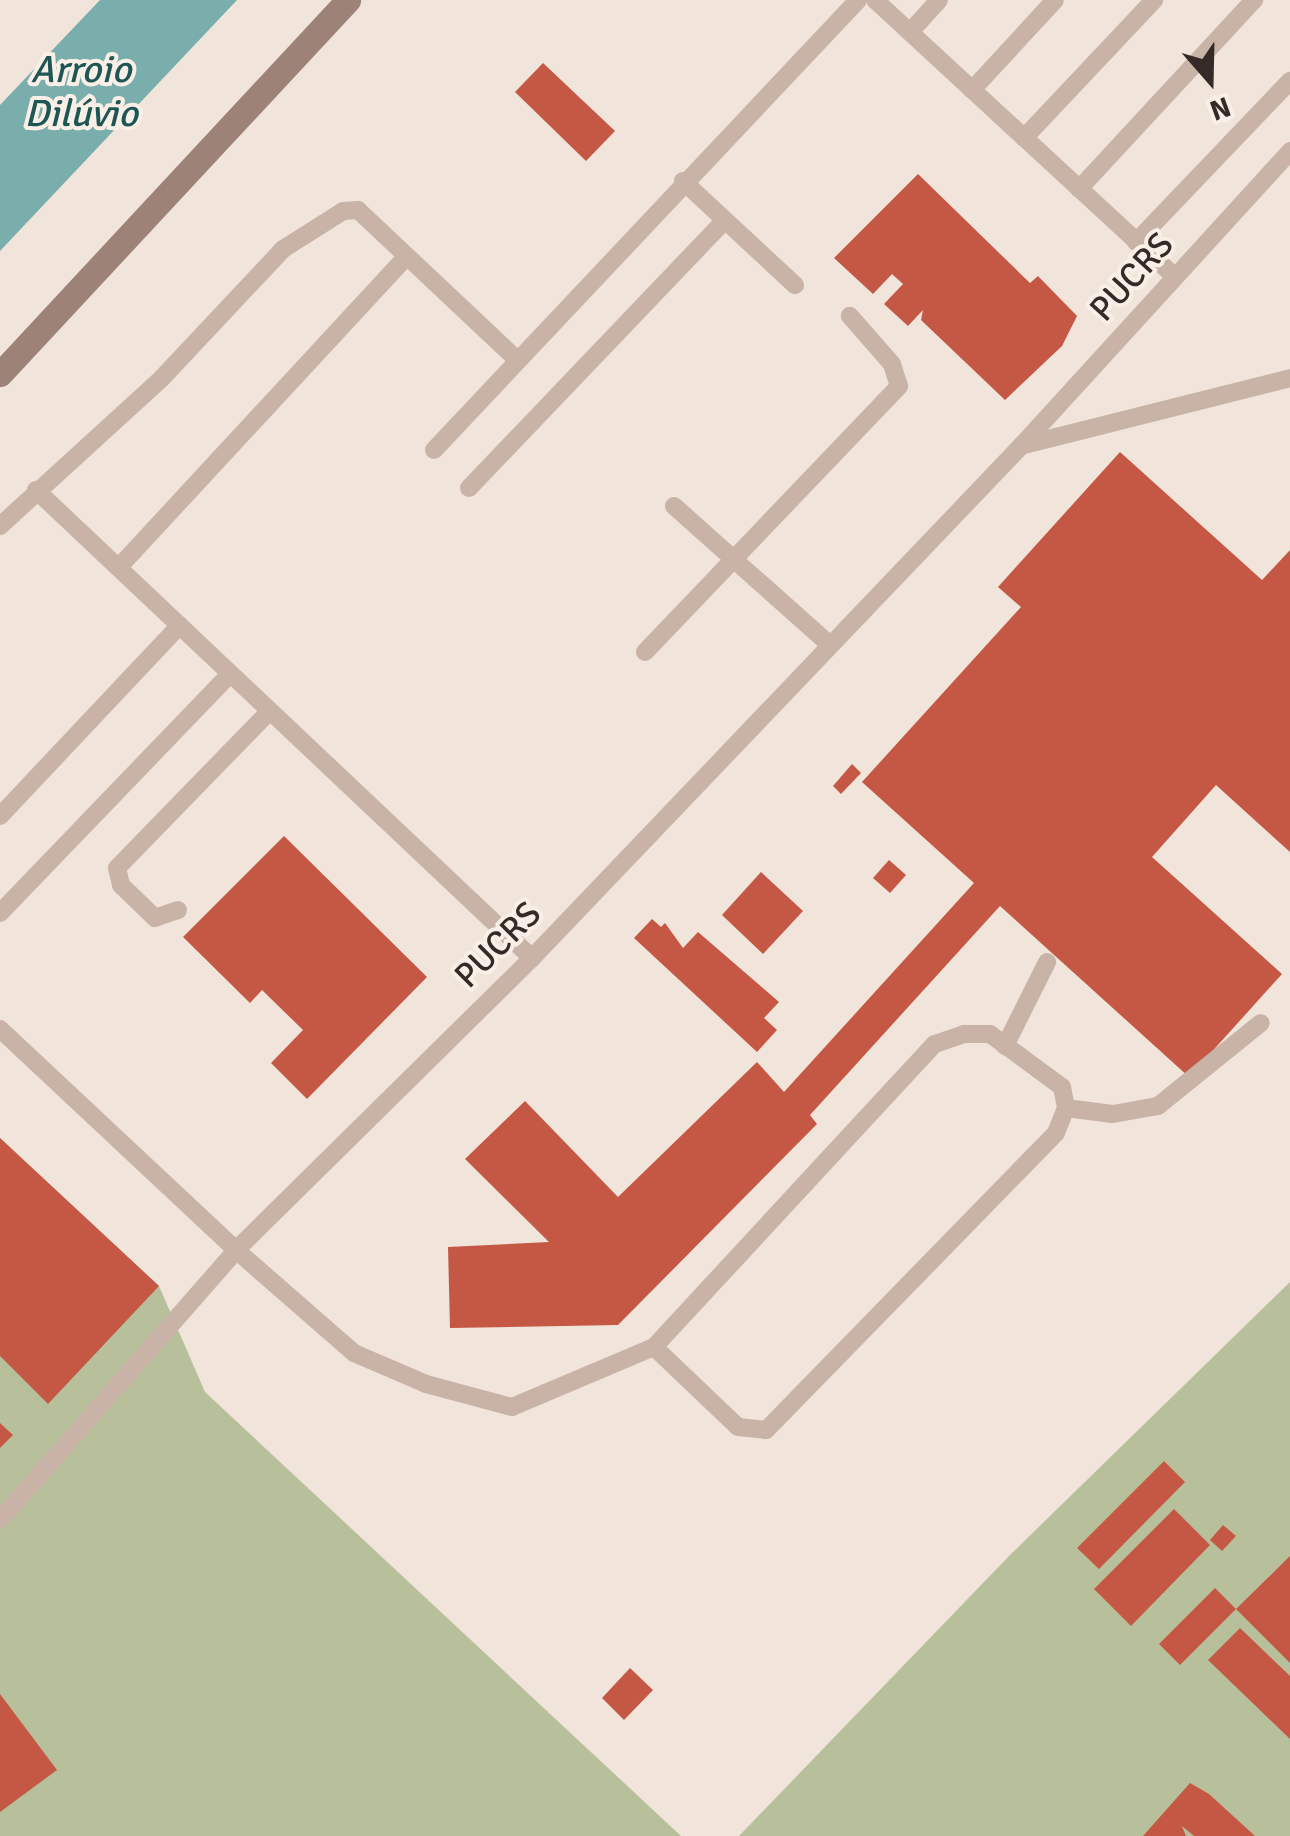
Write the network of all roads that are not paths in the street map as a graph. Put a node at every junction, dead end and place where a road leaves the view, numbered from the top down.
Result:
1 (348, 0) edge
2 (858, 0) edge
3 (875, 0) edge
4 (939, 0) edge
5 (1054, 0) edge
6 (1154, 0) edge
7 (1254, 0) edge
8 (910, 32) junction
9 (1290, 82) edge
10 (972, 90) junction
11 (1024, 138) junction
12 (1290, 151) edge
13 (683, 181) junction
14 (1079, 190) junction
15 (724, 221) junction
16 (1136, 242) junction
17 (406, 257) junction
18 (1175, 278) junction
19 (795, 285) dead end
20 (850, 316) dead end
21 (516, 358) junction
22 (0, 374) edge
23 (1290, 378) edge
24 (1022, 446) junction
25 (434, 450) dead end
26 (469, 488) dead end
27 (36, 490) junction
28 (674, 506) dead end
29 (0, 526) edge
30 (734, 559) junction
31 (120, 567) junction
32 (180, 626) junction
33 (830, 645) junction
34 (644, 652) dead end
35 (228, 674) junction
36 (266, 714) junction
37 (0, 816) edge
38 (178, 910) dead end
39 (0, 913) edge
40 (532, 958) junction
41 (1047, 962) dead end
42 (1261, 1023) dead end
43 (0, 1029) edge
44 (1005, 1046) junction
45 (1066, 1108) junction
46 (236, 1250) junction
47 (654, 1347) junction
48 (0, 1520) edge

1 - 22 main road
2 - 13 lane
3 - 8 lane
4 - 8 lane
5 - 10 lane
6 - 11 lane
7 - 14 lane
8 - 10 lane
9 - 16 lane
10 - 11 lane
11 - 14 lane
12 - 18 lane, PUCRS
13 - 15 lane
13 - 21 lane
14 - 16 lane
15 - 19 lane
15 - 26 lane
16 - 18 lane
17 - 21 lane
17 - 27 lane
17 - 31 lane
18 - 24 lane, PUCRS
20 - 30 lane
21 - 25 lane
23 - 24 lane
24 - 33 lane, PUCRS
27 - 29 lane
27 - 31 lane
28 - 30 lane
30 - 33 lane
30 - 34 lane
31 - 32 lane
32 - 35 lane
32 - 37 lane
33 - 40 lane, PUCRS
35 - 36 lane
35 - 39 lane
36 - 38 lane
36 - 40 lane
40 - 46 lane, PUCRS
41 - 44 lane
42 - 45 lane
43 - 46 lane
44 - 45 lane
44 - 47 lane
45 - 47 lane
46 - 47 lane
46 - 48 lane, PUCRS

